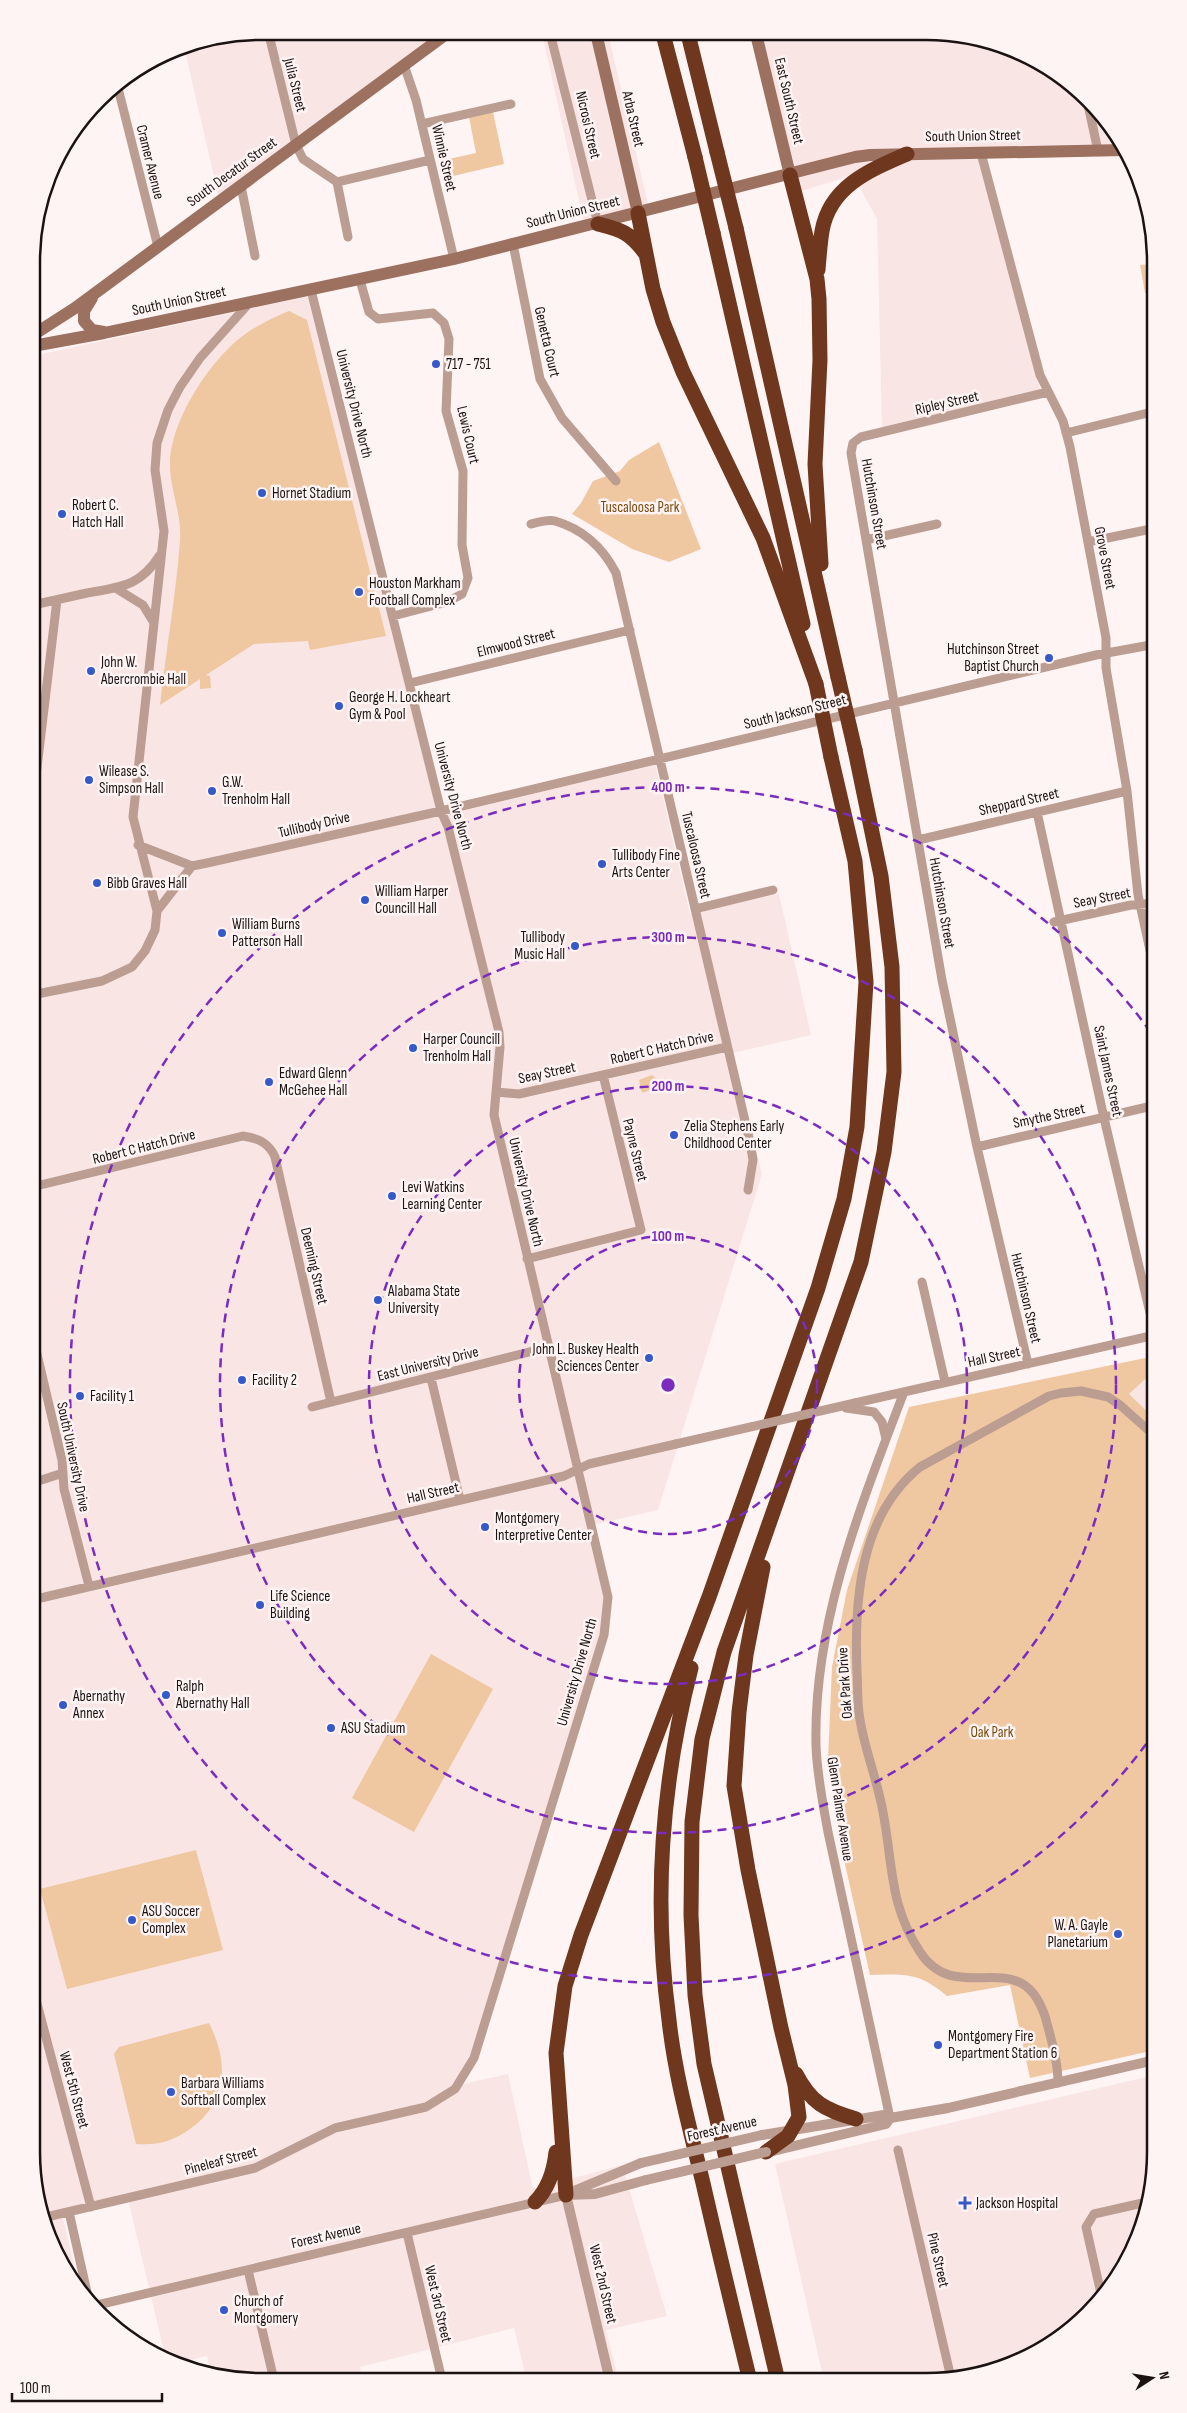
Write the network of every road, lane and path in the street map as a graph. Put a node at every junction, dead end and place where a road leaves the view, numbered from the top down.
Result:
1 (270, 40) edge
2 (433, 40) edge
3 (552, 40) edge
4 (598, 40) edge
5 (665, 40) edge
6 (689, 40) edge
7 (757, 40) edge
8 (404, 65) junction
9 (119, 92) edge
10 (511, 104) dead end
11 (1090, 113) edge
12 (422, 124) junction
13 (296, 145) junction
14 (1117, 150) edge
15 (1098, 151) junction
16 (981, 153) junction
17 (907, 154) junction
18 (430, 160) junction
19 (790, 174) junction
20 (337, 182) junction
21 (241, 186) junction
22 (638, 213) junction
23 (598, 224) junction
24 (348, 237) dead end
25 (513, 244) junction
26 (158, 247) junction
27 (255, 256) dead end
28 (647, 256) junction
29 (454, 259) junction
30 (817, 278) junction
31 (360, 280) junction
32 (311, 290) junction
33 (96, 292) junction
34 (251, 301) junction
35 (40, 330) edge
36 (108, 332) junction
37 (40, 345) edge
38 (1048, 392) junction
39 (1147, 413) edge
40 (1066, 433) junction
41 (853, 443) joint
42 (616, 481) dead end
43 (531, 524) dead end
44 (937, 524) dead end
45 (1147, 530) edge
46 (866, 540) junction
47 (1088, 542) junction
48 (162, 553) junction
49 (117, 589) junction
50 (57, 600) junction
51 (40, 604) edge
52 (393, 616) junction
53 (154, 623) junction
54 (826, 623) junction
55 (630, 630) junction
56 (1147, 646) edge
57 (1106, 654) junction
58 (410, 683) junction
59 (816, 684) junction
60 (894, 702) junction
61 (40, 742) edge
62 (659, 759) junction
63 (1126, 791) junction
64 (441, 811) junction
65 (1037, 812) junction
66 (918, 840) junction
67 (138, 844) junction
68 (192, 866) junction
69 (773, 890) dead end
70 (1140, 904) junction
71 (1147, 904) edge
72 (695, 908) junction
73 (157, 910) junction
74 (1058, 921) junction
75 (1147, 936) edge
76 (40, 993) edge
77 (727, 1047) junction
78 (603, 1075) junction
79 (496, 1092) junction
80 (1147, 1107) edge
81 (1104, 1118) junction
82 (261, 1140) joint
83 (977, 1147) junction
84 (40, 1185) edge
85 (748, 1190) dead end
86 (527, 1259) junction
87 (922, 1282) dead end
88 (1147, 1297) edge
89 (1147, 1337) edge
90 (549, 1347) junction
91 (1028, 1364) junction
92 (40, 1367) edge
93 (432, 1378) junction
94 (945, 1382) junction
95 (904, 1392) junction
96 (331, 1402) junction
97 (312, 1407) dead end
98 (838, 1407) junction
99 (1147, 1429) edge
100 (886, 1439) junction
101 (577, 1469) junction
102 (63, 1473) junction
103 (40, 1480) edge
104 (782, 1490) junction
105 (460, 1500) junction
106 (89, 1586) junction
107 (710, 1597) junction
108 (40, 1598) edge
109 (40, 2015) edge
110 (788, 2057) junction
111 (1147, 2062) edge
112 (1058, 2083) junction
113 (455, 2089) joint
114 (560, 2118) junction
115 (890, 2118) junction
116 (856, 2119) junction
117 (793, 2129) junction
118 (898, 2150) dead end
119 (766, 2152) junction
120 (566, 2195) junction
121 (535, 2202) junction
122 (1141, 2203) edge
123 (91, 2207) junction
124 (69, 2212) junction
125 (50, 2216) edge
126 (407, 2233) junction
127 (248, 2270) junction
128 (85, 2285) edge
129 (1100, 2288) edge
130 (101, 2304) edge
131 (950, 2372) edge
132 (272, 2373) edge
133 (440, 2373) edge
134 (608, 2373) edge
135 (748, 2373) edge
136 (776, 2373) edge

1 - 13 street, Julia Street
2 - 8 main road, South Decatur Street
3 - 23 street, Nicrosi Street
4 - 22 main road, Arba Street
5 - 59 highway, bridge
6 - 54 highway, bridge
7 - 19 main road, East South Street
8 - 12 street, Winnie Street
8 - 13 main road, South Decatur Street
9 - 26 street, Cramer Avenue
10 - 12 street
11 - 15 street
12 - 18 street, Winnie Street
13 - 20 street
13 - 21 main road, South Decatur Street
14 - 15 main road, South Union Street
15 - 16 main road, South Union Street
16 - 17 main road, South Union Street
16 - 38 street, Grove Street
17 - 19 main road, South Union Street
17 - 30 highway
18 - 20 street
18 - 29 street, Winnie Street
19 - 22 main road, South Union Street
19 - 30 highway
20 - 24 street
21 - 26 main road, South Decatur Street
21 - 27 street
22 - 23 main road, South Union Street
22 - 28 highway
23 - 25 main road, South Union Street
23 - 28 highway
25 - 29 main road, South Union Street
25 - 42 street, Genetta Court
26 - 33 main road, South Decatur Street
28 - 59 highway
29 - 31 main road, South Union Street
30 - 54 highway
31 - 32 main road, South Union Street
31 - 52 street, Lewis Court
32 - 34 main road, South Union Street
32 - 52 street, University Drive North
33 - 35 main road, South Decatur Street
33 - 36 main road
34 - 36 main road, South Union Street
34 - 48 street
36 - 37 main road, South Union Street
38 - 40 street, Grove Street
38 - 41 street, Ripley Street
39 - 40 street
40 - 47 street, Grove Street
41 - 46 street, Hutchinson Street
43 - 55 street, Tuscaloosa Street
44 - 46 street
45 - 47 street
46 - 60 street, Hutchinson Street
47 - 57 street, Grove Street
48 - 49 street
48 - 53 street
49 - 50 street
49 - 53 street
50 - 51 street
50 - 61 street
52 - 58 street, University Drive North
53 - 67 street
54 - 104 highway, bridge
55 - 58 street, Elmwood Street
55 - 62 street, Tuscaloosa Street
56 - 57 street, South Jackson Street
57 - 60 street, South Jackson Street
57 - 63 street, Grove Street
58 - 64 street, University Drive North
59 - 107 highway, bridge
60 - 62 street, South Jackson Street
60 - 66 street, Hutchinson Street
62 - 64 street, South Jackson Street
62 - 72 street, Tuscaloosa Street
63 - 65 street, Sheppard Street
63 - 70 street, Grove Street
64 - 68 street, Tullibody Drive
64 - 79 street, University Drive North
65 - 66 street, Sheppard Street
65 - 74 street, Saint James Street
66 - 83 street, Hutchinson Street
67 - 68 street
67 - 73 street
68 - 73 street
69 - 72 street
70 - 71 street, Seay Street
70 - 74 street, Seay Street
70 - 75 street, Grove Street
72 - 77 street, Tuscaloosa Street
73 - 76 street
74 - 81 street, Saint James Street
77 - 78 street, Robert C Hatch Drive
77 - 85 street, Tuscaloosa Street
78 - 79 street, Seay Street
78 - 86 street, Payne Street
79 - 86 street, University Drive North
80 - 81 street, Smythe Street
81 - 83 street, Smythe Street
81 - 88 street, Saint James Street
82 - 84 street, Robert C Hatch Drive
82 - 96 street, Deeming Street
83 - 91 street, Hutchinson Street
86 - 90 street, University Drive North
87 - 94 street
89 - 91 street, Hall Street
90 - 93 street, East University Drive
90 - 101 street, University Drive North
91 - 94 street, Hall Street
92 - 102 street, South University Drive
93 - 96 street, East University Drive
93 - 105 street
94 - 95 street, Hall Street
95 - 98 street, Hall Street, bridge
95 - 100 street, Glenn Palmer Avenue
96 - 97 street, East University Drive
98 - 100 street, Hall Street
98 - 101 street, Hall Street, bridge
99 - 112 street, Oak Park Drive
100 - 115 street, Glenn Palmer Avenue
101 - 105 street, Hall Street
101 - 113 street, University Drive North
102 - 103 street
102 - 106 street, South University Drive
104 - 110 highway
104 - 136 highway
105 - 106 street, Hall Street
106 - 108 street, Hall Street
107 - 114 highway
107 - 135 highway
109 - 123 street, West 5th Street
110 - 116 highway
110 - 117 highway
111 - 112 street, Forest Avenue
112 - 115 street, Forest Avenue
113 - 123 street, Pineleaf Street
114 - 120 highway
114 - 121 highway
115 - 116 street, Forest Avenue
115 - 119 street, Forest Avenue
116 - 117 street, Forest Avenue
117 - 119 highway
117 - 120 street, Forest Avenue, bridge
118 - 131 street, Pine Street
119 - 120 street, Forest Avenue, bridge
120 - 121 street, Forest Avenue
120 - 134 street, West 2nd Street
121 - 126 street, Forest Avenue
122 - 129 street
123 - 124 street, Pineleaf Street
124 - 125 street, Pineleaf Street
124 - 128 street
126 - 127 street, Forest Avenue
126 - 133 street, West 3rd Street
127 - 130 street, Forest Avenue
127 - 132 street

